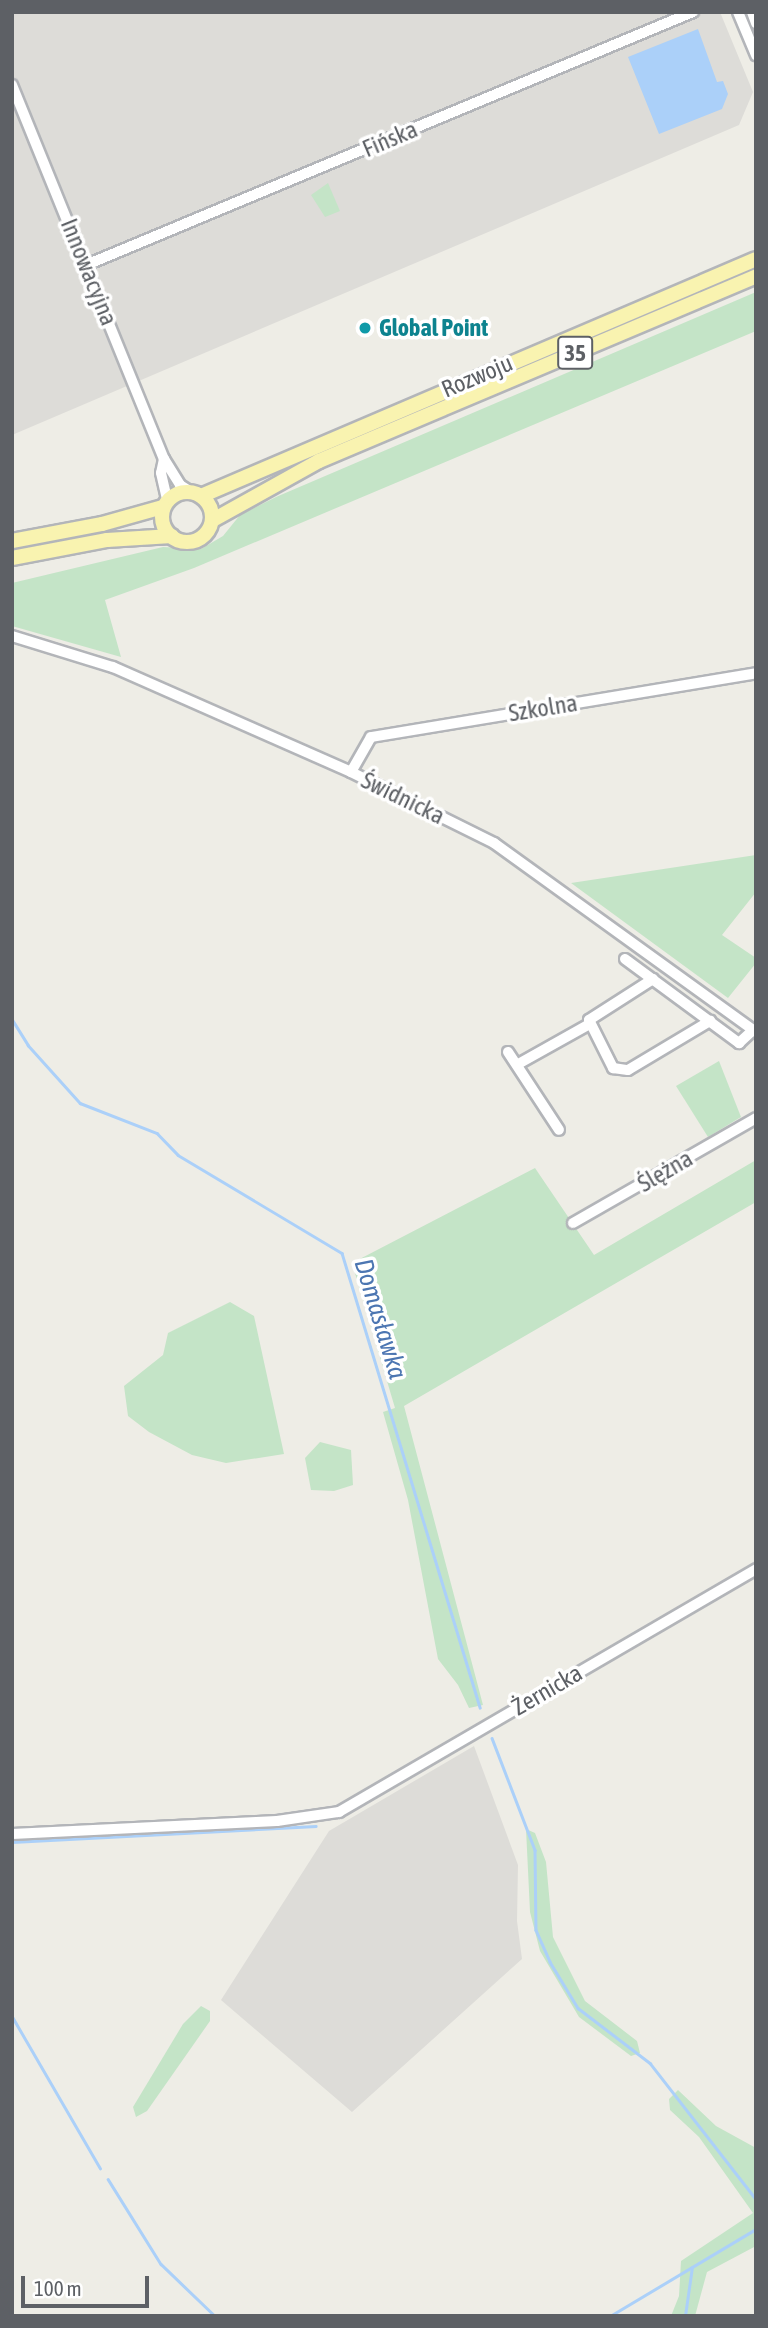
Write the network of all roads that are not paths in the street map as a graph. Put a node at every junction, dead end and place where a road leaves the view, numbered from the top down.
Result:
1 (693, 12) edge
2 (738, 12) edge
3 (752, 12) edge
4 (756, 23) edge
5 (756, 55) edge
6 (12, 85) edge
7 (756, 259) edge
8 (86, 265) junction
9 (756, 276) edge
10 (164, 459) junction
11 (196, 494) junction
12 (165, 503) junction
13 (213, 520) junction
14 (172, 536) junction
15 (12, 541) edge
16 (12, 558) edge
17 (12, 636) edge
18 (756, 673) edge
19 (351, 772) junction
20 (625, 959) dead end
21 (653, 979) junction
22 (710, 1021) junction
23 (588, 1025) junction
24 (754, 1031) edge
25 (508, 1052) dead end
26 (520, 1063) junction
27 (756, 1118) edge
28 (559, 1130) dead end
29 (573, 1223) dead end
30 (756, 1569) edge
31 (12, 1835) edge

1 - 8 street, Fińska
2 - 5 street
3 - 4 street
6 - 8 street, Innowacyjna
7 - 11 main road, Rozwoju / 35
8 - 10 street, Innowacyjna
9 - 13 main road, Rozwoju / 35
10 - 11 street, Innowacyjna
10 - 12 street, Innowacyjna
11 - 12 main road, 35
11 - 13 main road
12 - 14 main road
12 - 15 main road, 35
13 - 14 main road, 35
14 - 16 main road, 35
17 - 19 street, Świdnicka
18 - 19 street, Szkolna
19 - 24 street, Świdnicka
20 - 21 street
21 - 22 street
21 - 23 street
22 - 23 street
22 - 24 street
23 - 26 street
25 - 26 street
26 - 28 street
27 - 29 street, Ślężna
30 - 31 street, Żernicka

